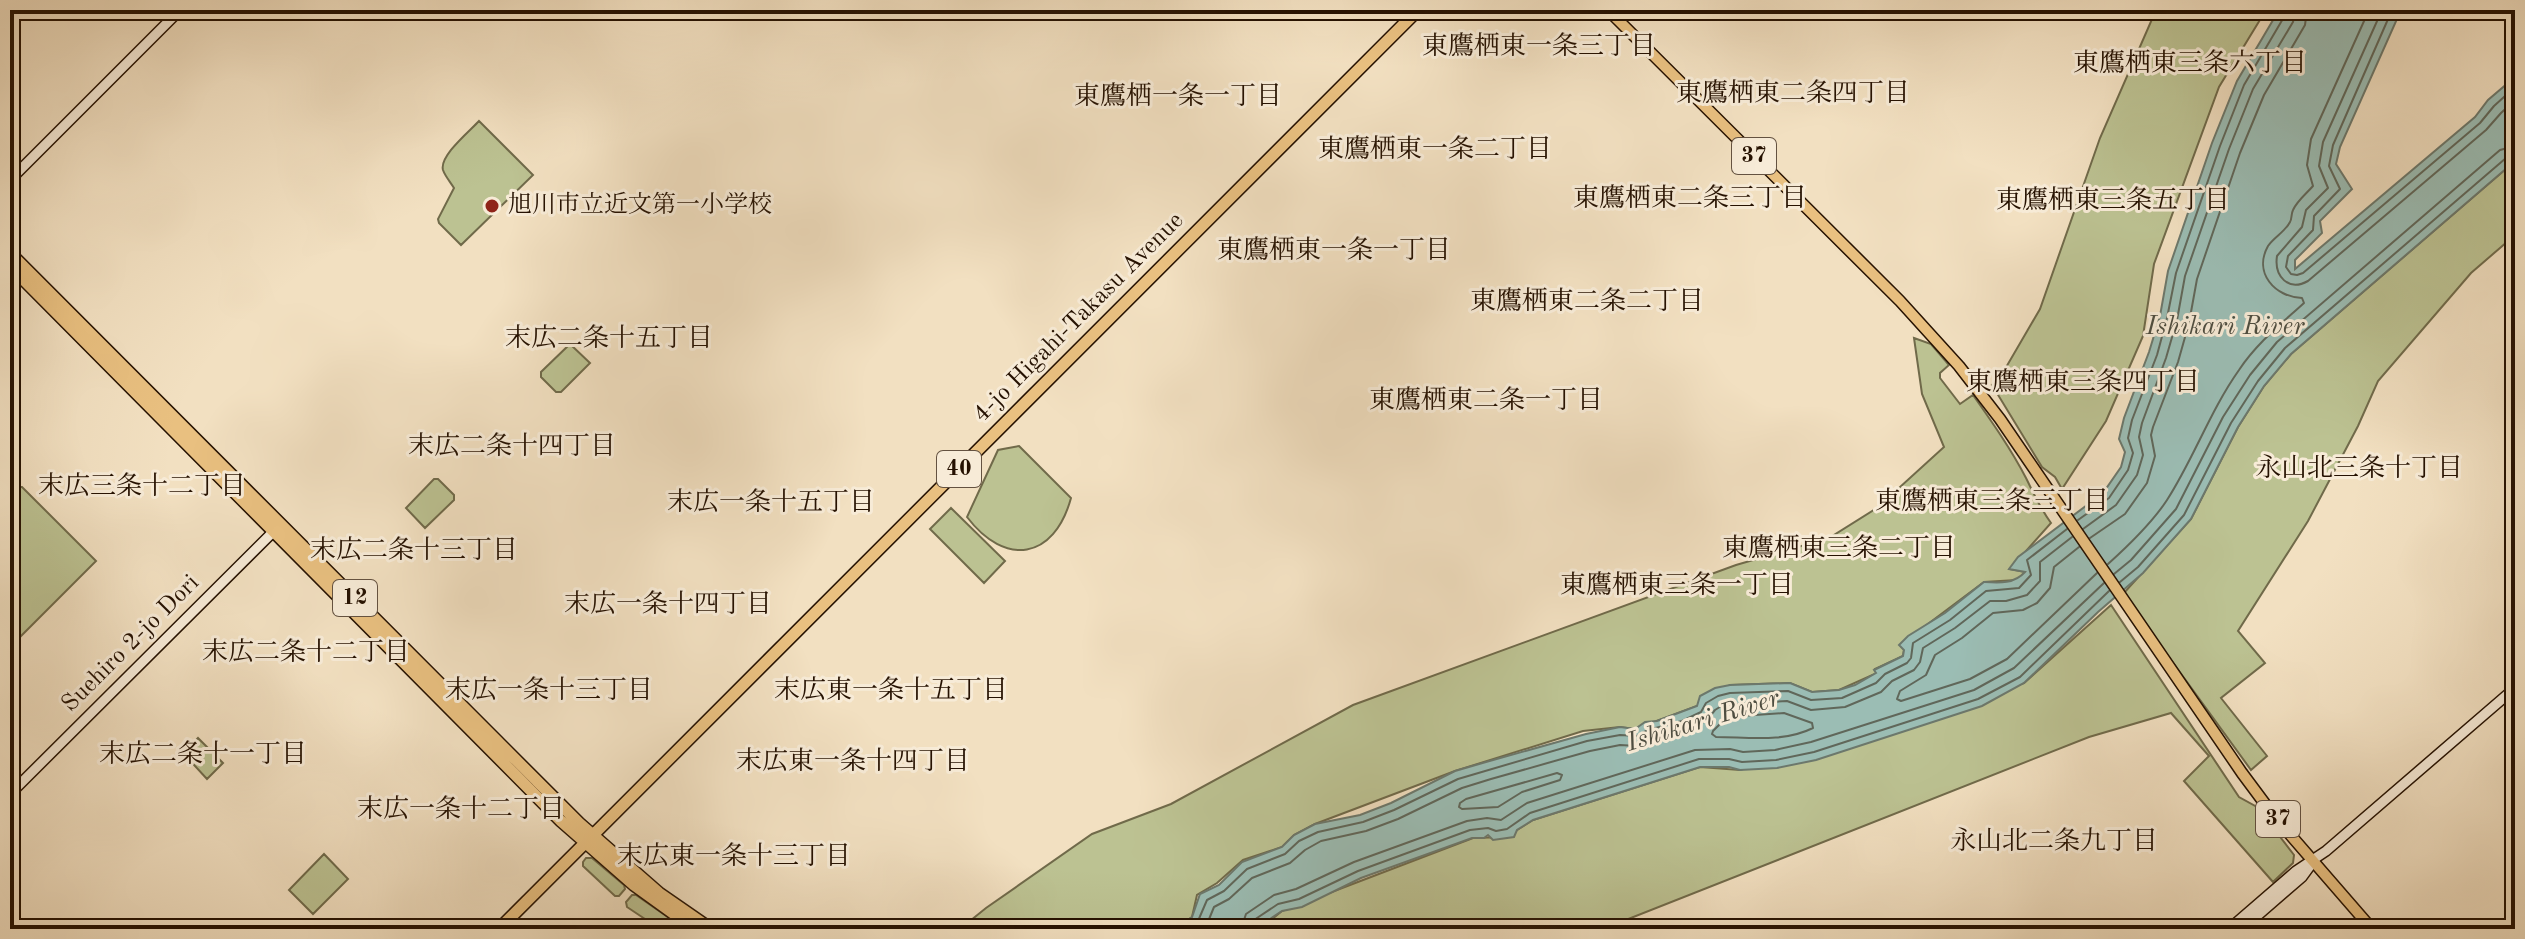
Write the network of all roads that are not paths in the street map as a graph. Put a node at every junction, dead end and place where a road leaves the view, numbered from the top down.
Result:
1 (180, 10) edge
2 (1418, 10) edge
3 (1608, 10) edge
4 (10, 180) edge
5 (10, 253) edge
6 (10, 266) edge
7 (277, 527) junction
8 (2515, 688) edge
9 (10, 794) edge
10 (589, 839) junction
11 (2314, 861) junction
12 (499, 929) edge
13 (695, 929) edge
14 (711, 929) edge
15 (2229, 929) edge
16 (2242, 929) edge
17 (2372, 929) edge

1 - 4 street
2 - 10 highway, 4-jo Higahi-Takasu Avenue / 40
3 - 11 main road, 37
5 - 7 highway, 12
6 - 7 highway, 12
7 - 9 street, Suehiro 2-jo Dori
7 - 10 highway, 12
8 - 11 street
10 - 12 highway, 4-jo Higahi-Takasu Avenue / 40
10 - 13 highway, 12
10 - 14 highway, 12
11 - 15 street
11 - 16 street
11 - 17 main road, 37

